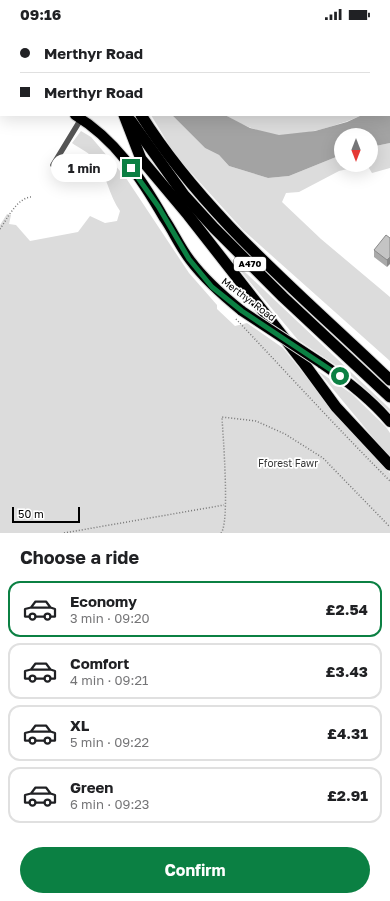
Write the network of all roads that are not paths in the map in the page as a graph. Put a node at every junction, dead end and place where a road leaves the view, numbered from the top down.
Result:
1 (124, 116) edge
2 (129, 116) edge
3 (142, 116) edge
4 (78, 117) edge
5 (53, 165) dead end
6 (356, 347) junction
7 (390, 370) edge
8 (390, 380) edge
9 (390, 397) edge
10 (390, 422) edge
11 (390, 465) edge

1 - 11 highway
2 - 9 highway, A470
3 - 6 highway, A470
4 - 5 lane
4 - 10 main road, Merthyr Road, bridge
6 - 7 highway
6 - 8 highway, A470

